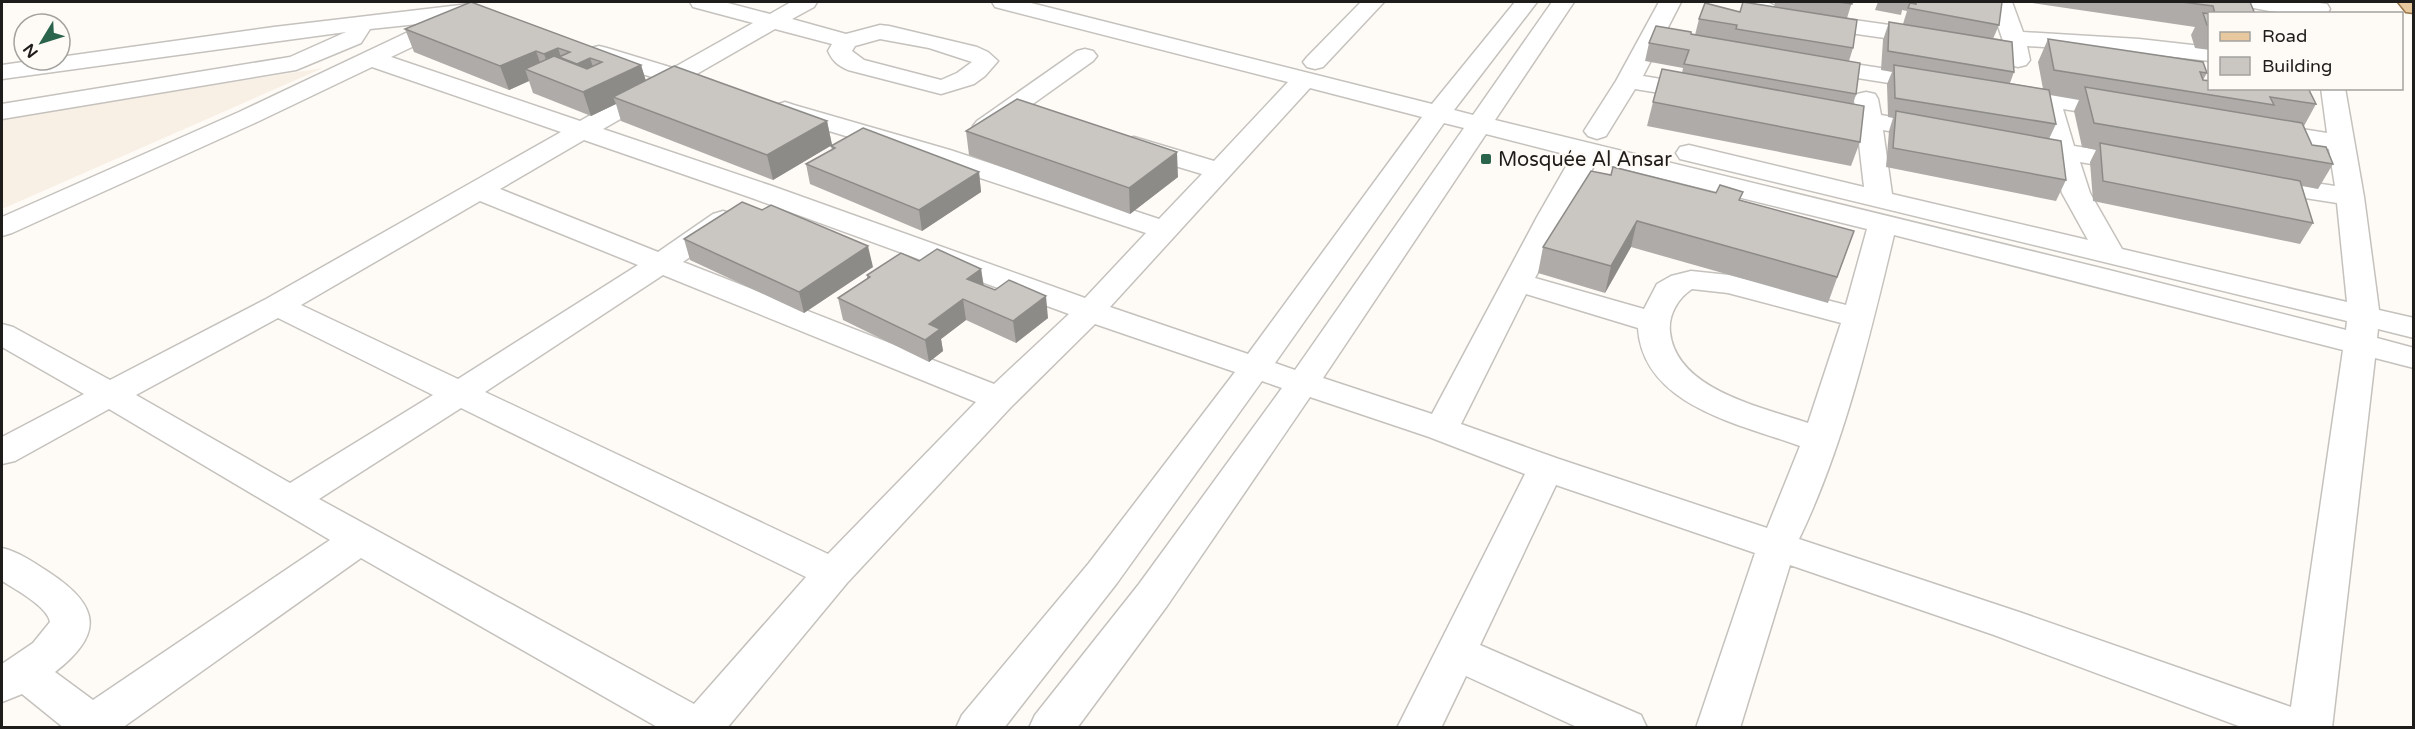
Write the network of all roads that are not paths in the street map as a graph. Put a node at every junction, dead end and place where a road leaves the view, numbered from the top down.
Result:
1 (701, 2) edge
2 (806, 2) edge
3 (1003, 2) edge
4 (1073, 2) edge
5 (1373, 2) edge
6 (1526, 2) edge
7 (1563, 2) edge
8 (1670, 2) edge
9 (1756, 2) edge
10 (1857, 2) edge
11 (2257, 2) edge
12 (2409, 2) edge
13 (1995, 4) edge
14 (2414, 7) edge
15 (2319, 8) edge
16 (486, 11) edge
17 (772, 22) junction
18 (363, 25) junction
19 (1861, 28) junction
20 (846, 41) junction
21 (2015, 44) junction
22 (578, 46) edge
23 (2208, 54) edge
24 (1084, 56) dead end
25 (372, 59) junction
26 (1797, 63) edge
27 (1310, 71) junction
28 (2, 72) edge
29 (1865, 73) junction
30 (970, 76) junction
31 (676, 77) junction
32 (1628, 81) junction
33 (2333, 90) edge
34 (722, 91) edge
35 (1032, 93) junction
36 (1725, 97) edge
37 (2036, 97) junction
38 (1445, 104) junction
39 (767, 105) edge
40 (1791, 108) edge
41 (1011, 109) junction
42 (2, 111) edge
43 (2148, 114) edge
44 (1485, 115) junction
45 (1044, 118) edge
46 (1868, 120) junction
47 (2239, 128) edge
48 (583, 131) junction
49 (1960, 135) edge
50 (1110, 138) edge
51 (1995, 140) edge
52 (1592, 141) junction
53 (2342, 143) junction
54 (2064, 151) junction
55 (941, 156) junction
56 (2166, 168) edge
57 (1219, 171) junction
58 (2235, 179) edge
59 (479, 191) junction
60 (762, 192) junction
61 (2350, 197) junction
62 (1881, 211) junction
63 (2, 227) edge
64 (1164, 230) junction
65 (2111, 255) junction
66 (660, 265) junction
67 (1517, 282) junction
68 (277, 306) junction
69 (1090, 311) junction
70 (1858, 318) junction
71 (1653, 322) junction
72 (2414, 328) edge
73 (2363, 331) junction
74 (2, 334) edge
75 (2414, 358) edge
76 (1255, 368) junction
77 (1303, 383) junction
78 (110, 394) junction
79 (458, 394) junction
80 (999, 399) junction
81 (1441, 429) junction
82 (1820, 440) junction
83 (2, 452) edge
84 (1546, 468) junction
85 (292, 499) junction
86 (361, 539) junction
87 (1777, 545) junction
88 (2, 562) edge
89 (833, 573) junction
90 (1455, 652) junction
91 (13, 678) edge
92 (90, 726) edge
93 (699, 728) edge
94 (978, 728) edge
95 (1051, 728) edge
96 (1419, 728) edge
97 (1625, 728) edge
98 (1718, 728) edge
99 (2297, 728) edge
100 (2310, 728) edge

1 - 17 street
2 - 17 street
3 - 27 street
4 - 27 street
5 - 27 street
6 - 38 street
7 - 44 street
8 - 32 street
9 - 19 street
10 - 19 street
11 - 15 street
12 - 14 main road
13 - 21 street
16 - 18 street
16 - 25 street
17 - 20 street
17 - 31 street
18 - 28 street
18 - 42 street
19 - 21 street
19 - 29 street
20 - 30 street
20 - 30 street
21 - 23 street
21 - 37 street
22 - 31 street
24 - 35 street
25 - 48 street
25 - 63 street
26 - 29 street
27 - 38 street
27 - 57 street
29 - 37 street
29 - 46 street
30 - 35 street
31 - 34 street
31 - 48 street
32 - 36 street
32 - 52 street
33 - 53 street
35 - 41 street
37 - 43 street
37 - 54 street
38 - 44 street
38 - 76 street
39 - 55 street
40 - 46 street
41 - 45 street
41 - 55 street
44 - 52 street
44 - 77 street
46 - 49 street
46 - 62 street
47 - 53 street
48 - 59 street
48 - 60 street
50 - 57 street
51 - 54 street
52 - 62 street
52 - 67 street
53 - 61 street
54 - 56 street
54 - 65 street
55 - 64 street
57 - 64 street
58 - 61 street
59 - 66 street
59 - 68 street
60 - 66 street
60 - 69 street
61 - 73 street
62 - 65 street
62 - 70 street
62 - 73 street
64 - 69 street
65 - 73 street
66 - 79 street
66 - 80 street
67 - 71 street
67 - 81 street
68 - 78 street
68 - 79 street
69 - 76 street
69 - 80 street
70 - 71 street
70 - 82 street
71 - 82 street
72 - 73 street
73 - 75 street
73 - 100 street
74 - 78 street
76 - 77 street
76 - 94 street
77 - 81 street
77 - 95 street
78 - 83 street
78 - 85 street
79 - 85 street
79 - 89 street
80 - 89 street
81 - 84 street
82 - 87 street
84 - 87 street
84 - 90 street
85 - 86 street
86 - 92 street
86 - 93 street
87 - 98 street
87 - 99 street
88 - 91 street
89 - 93 street
90 - 96 street
90 - 97 street
91 - 92 street

